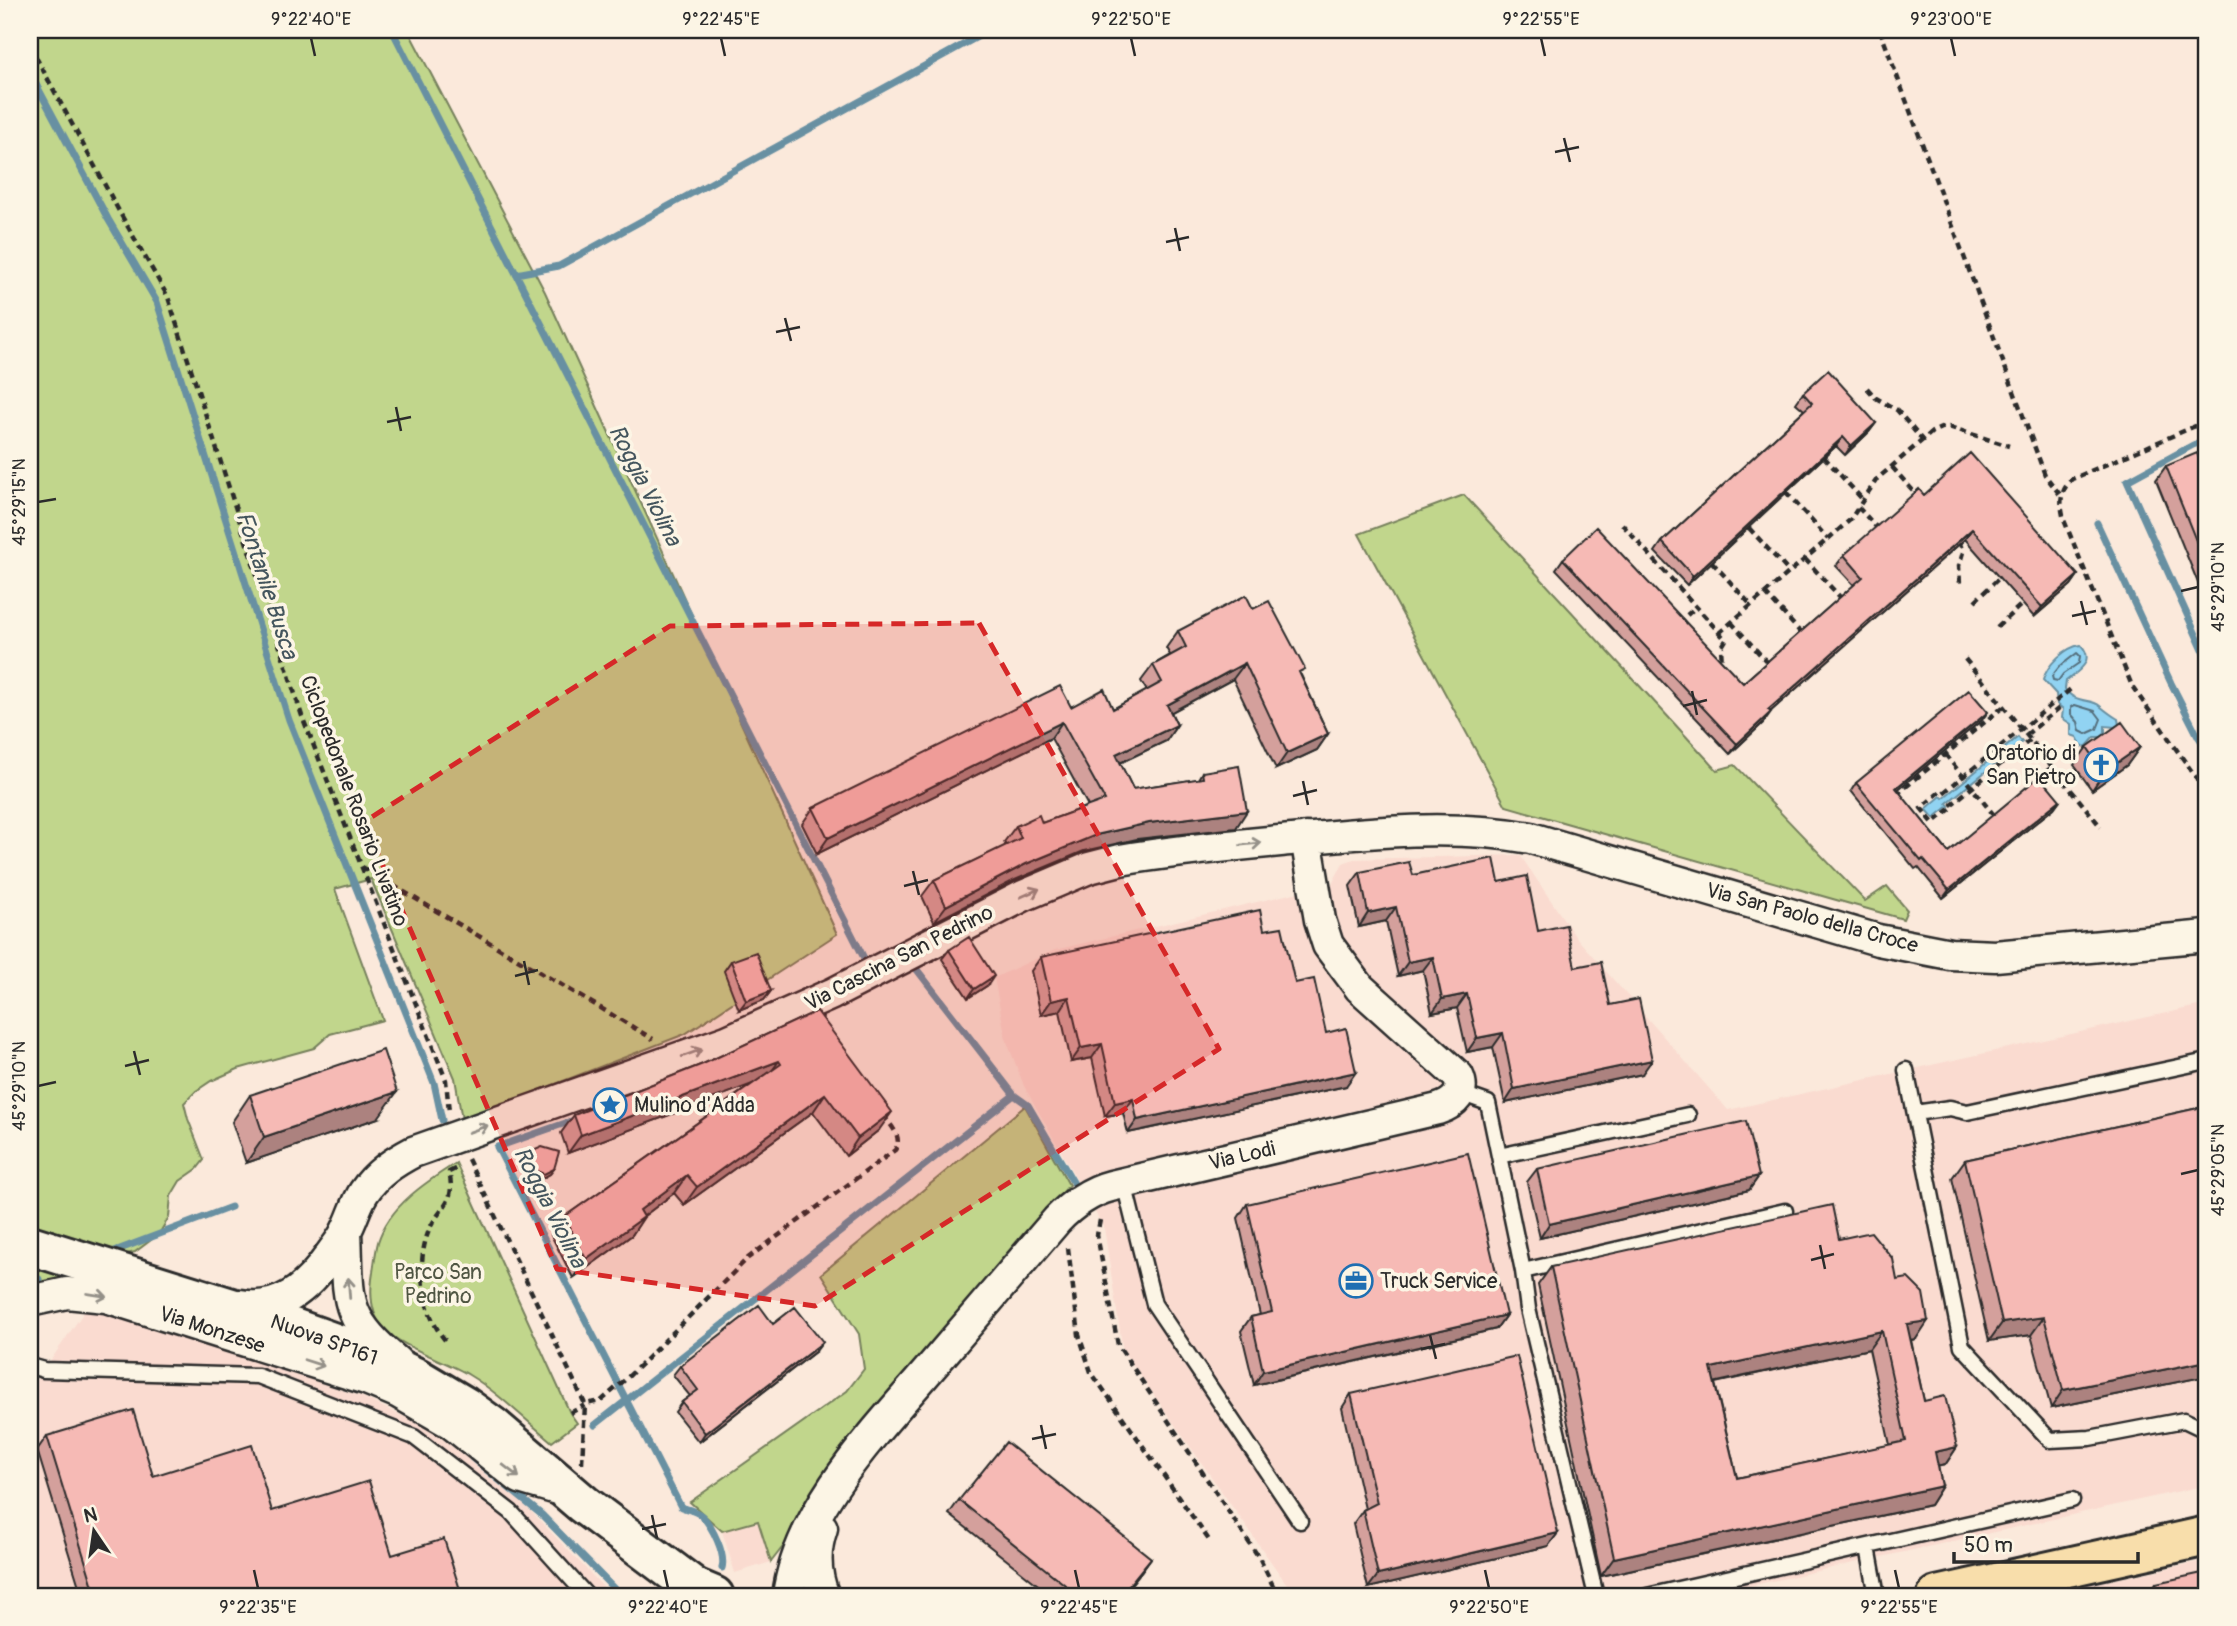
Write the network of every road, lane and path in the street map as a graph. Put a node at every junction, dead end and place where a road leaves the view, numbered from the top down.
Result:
1 (1880, 30) edge
2 (30, 46) edge
3 (1867, 388) dead end
4 (2207, 421) edge
5 (1923, 441) junction
6 (2009, 446) dead end
7 (1824, 457) edge
8 (1892, 467) junction
9 (1786, 492) edge
10 (2061, 496) junction
11 (1863, 500) junction
12 (1926, 505) edge
13 (1858, 507) junction
14 (1622, 524) dead end
15 (1749, 527) edge
16 (1878, 529) edge
17 (1950, 532) edge
18 (1828, 539) junction
19 (1805, 558) junction
20 (1712, 562) edge
21 (1789, 572) junction
22 (1999, 578) dead end
23 (1960, 584) dead end
24 (1848, 592) edge
25 (1765, 593) junction
26 (1841, 598) junction
27 (1975, 601) dead end
28 (2022, 604) dead end
29 (1751, 605) junction
30 (1696, 607) junction
31 (1831, 607) edge
32 (1731, 622) junction
33 (1811, 625) edge
34 (1674, 627) edge
35 (1997, 627) dead end
36 (1719, 633) junction
37 (1801, 634) junction
38 (1793, 641) edge
39 (1776, 655) edge
40 (1965, 659) dead end
41 (1768, 663) junction
42 (1760, 669) edge
43 (1727, 670) edge
44 (2072, 688) dead end
45 (2053, 704) junction
46 (2003, 707) junction
47 (2022, 729) junction
48 (2026, 735) junction
49 (2030, 740) junction
50 (1945, 754) junction
51 (2052, 767) junction
52 (1964, 777) junction
53 (2033, 783) edge
54 (1972, 788) junction
55 (2207, 793) edge
56 (2003, 806) edge
57 (1901, 807) edge
58 (1993, 814) junction
59 (1983, 823) edge
60 (2101, 827) dead end
61 (1508, 833) joint
62 (1306, 838) junction
63 (362, 867) junction
64 (2207, 936) edge
65 (682, 1057) junction
66 (2207, 1061) edge
67 (1906, 1070) dead end
68 (1460, 1093) junction
69 (880, 1110) edge
70 (1915, 1113) junction
71 (1688, 1115) dead end
72 (463, 1149) junction
73 (1499, 1156) junction
74 (1114, 1185) junction
75 (1785, 1211) dead end
76 (1065, 1212) junction
77 (346, 1232) junction
78 (30, 1245) edge
79 (1523, 1270) junction
80 (188, 1295) junction
81 (30, 1301) edge
82 (445, 1340) dead end
83 (30, 1366) edge
84 (417, 1378) junction
85 (585, 1404) junction
86 (570, 1413) dead end
87 (2207, 1431) edge
88 (836, 1484) junction
89 (578, 1499) junction
90 (2072, 1500) dead end
91 (1300, 1521) dead end
92 (2207, 1536) edge
93 (1211, 1543) dead end
94 (1868, 1547) junction
95 (587, 1596) edge
96 (662, 1596) edge
97 (714, 1596) edge
98 (788, 1596) edge
99 (824, 1596) edge
100 (1278, 1596) edge
101 (1596, 1596) edge
102 (1647, 1596) edge
103 (1877, 1596) edge
104 (1937, 1596) edge

1 - 10 path
2 - 63 path, Ciclopedonale Rosario Livatino
3 - 5 path
4 - 10 path
5 - 6 path
5 - 8 path
7 - 11 path
8 - 11 path
8 - 12 path
9 - 18 path
10 - 55 path
11 - 13 path
13 - 16 path
13 - 18 path
14 - 30 path
15 - 21 path
17 - 23 path
18 - 19 path
19 - 21 path
19 - 26 path
20 - 29 path
21 - 25 path
22 - 27 path
24 - 26 path
25 - 29 path
25 - 37 path
26 - 31 path
28 - 35 path
29 - 32 path
30 - 34 path
30 - 36 path
32 - 36 path
32 - 41 path
33 - 37 path
36 - 43 path
37 - 38 path
39 - 41 path
40 - 46 path
41 - 42 path
44 - 45 path
45 - 47 path
45 - 48 path
46 - 47 path
46 - 50 path
47 - 48 path
47 - 52 path
48 - 49 path
49 - 51 path
49 - 54 path
50 - 52 path
50 - 57 path
51 - 53 path
51 - 60 path
52 - 54 path
52 - 54 path
54 - 58 path
56 - 58 path
58 - 59 path
61 - 62 street, Via Cascina San Pedrino
61 - 64 street, Via San Paolo della Croce
65 -> 62 street, Via Cascina San Pedrino
62 - 68 street
63 - 65 path
63 - 72 path, Ciclopedonale Rosario Livatino
72 -> 65 street, Via Cascina San Pedrino
66 - 70 lane
67 - 70 lane
68 - 73 lane
68 - 74 street, Via Lodi
69 - 85 path
70 - 87 lane
71 - 73 lane
72 - 77 street, Via Cascina San Pedrino
72 - 82 path
72 - 85 path, Ciclopedonale Rosario Livatino
73 - 79 lane
74 - 76 street, Via Lodi
74 - 91 lane
74 - 100 path
75 - 79 lane
76 - 88 street, Via Lodi
76 - 93 path
77 - 80 street, Via Cascina San Pedrino
84 -> 77 street, Via Cascina San Pedrino
78 - 80 main road, Nuova SP161
79 - 101 lane
80 - 84 main road, Nuova SP161
81 -> 89 street, Via Monzese
83 - 95 lane
84 - 89 main road, Nuova SP161
85 - 86 path
85 - 89 path
88 - 98 street, Via Lodi
88 - 99 street, Via Lodi
89 - 96 main road, Nuova SP161
89 - 97 main road, Nuova SP161
90 - 94 lane
92 - 104 main road
94 - 102 lane
94 - 103 lane

